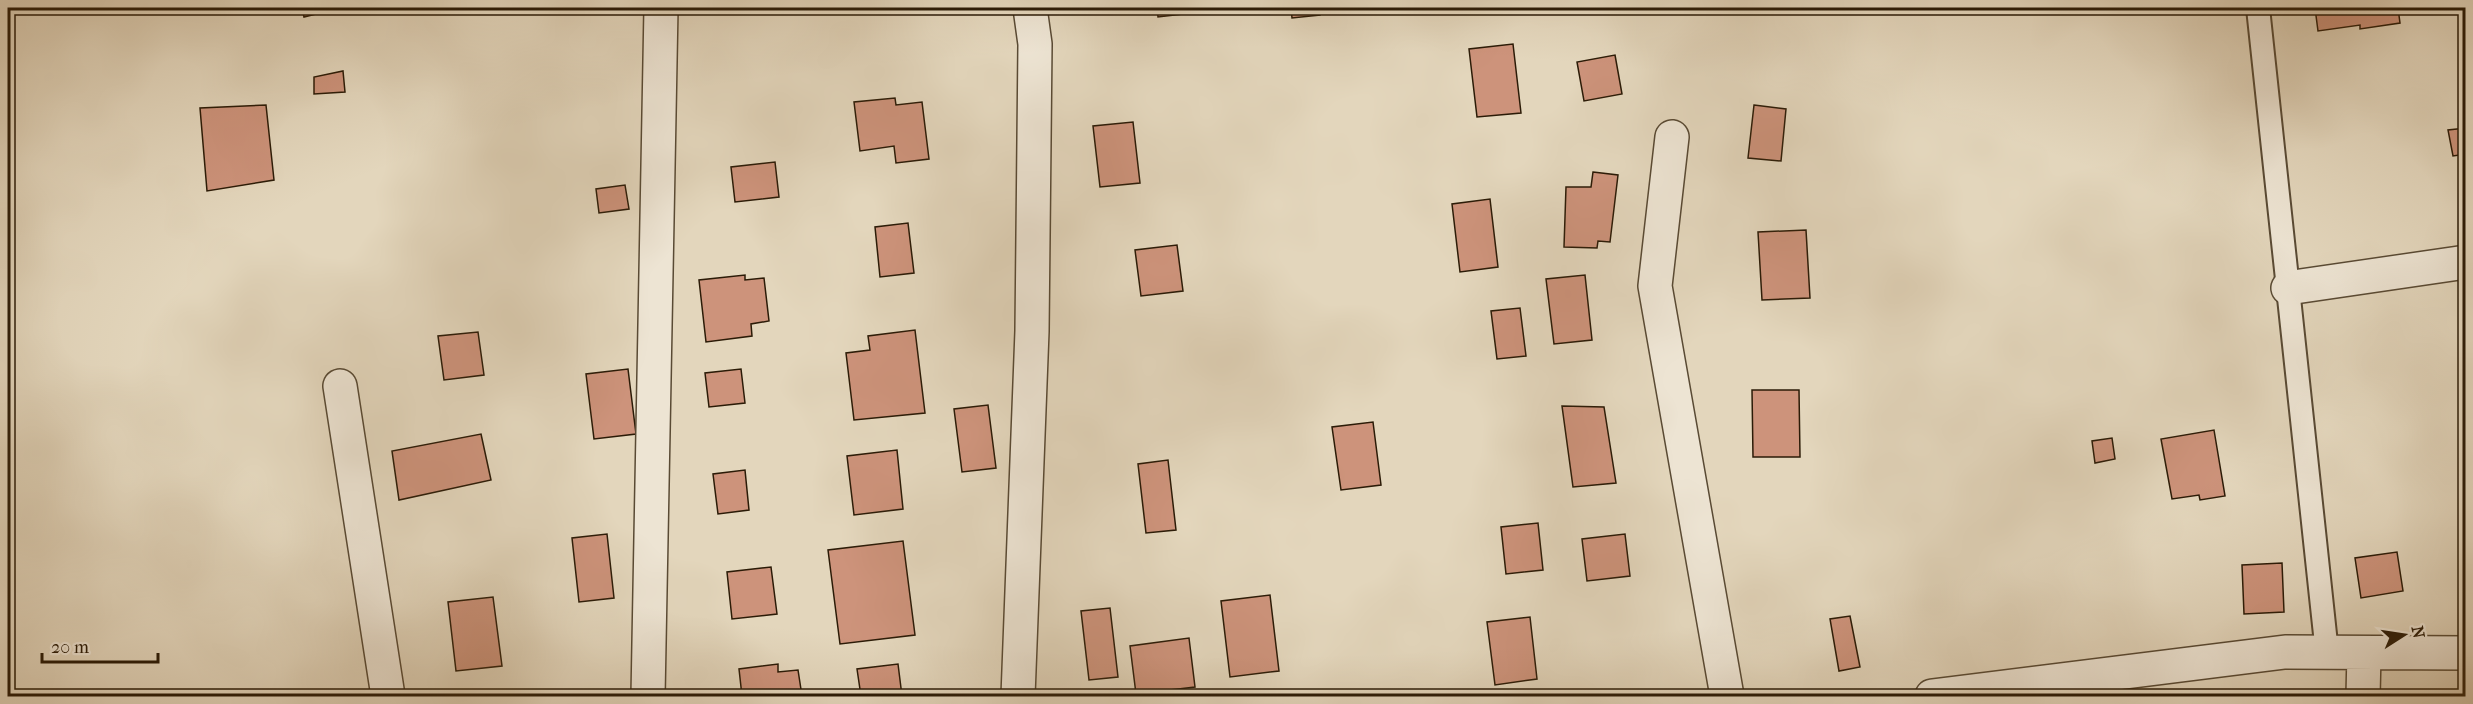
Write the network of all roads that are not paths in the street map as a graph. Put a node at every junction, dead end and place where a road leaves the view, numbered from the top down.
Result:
1 (661, 8) edge
2 (1030, 8) edge
3 (2258, 8) edge
4 (1672, 137) dead end
5 (2466, 262) edge
6 (2288, 288) junction
7 (340, 386) dead end
8 (2327, 652) junction
9 (2364, 653) junction
10 (2466, 653) edge
11 (388, 696) edge
12 (648, 696) edge
13 (1018, 696) edge
14 (1727, 696) edge
15 (1932, 696) edge
16 (2363, 696) edge

1 - 12 street
2 - 13 street
3 - 6 lane
4 - 14 street
5 - 6 street
6 - 8 lane
7 - 11 street
8 - 9 street
8 - 15 street
9 - 10 street
9 - 16 street

